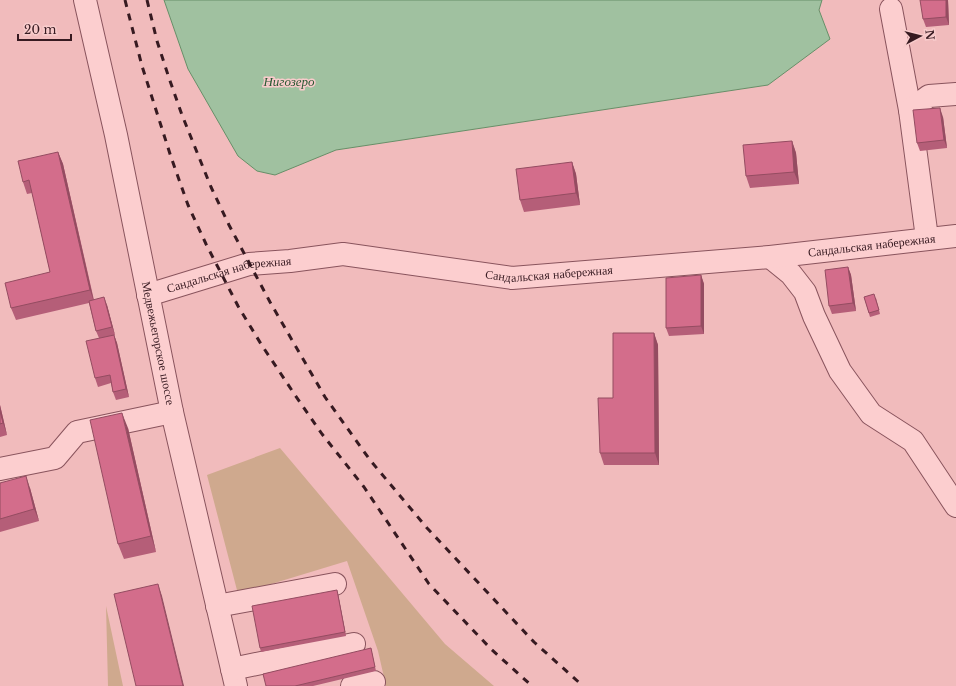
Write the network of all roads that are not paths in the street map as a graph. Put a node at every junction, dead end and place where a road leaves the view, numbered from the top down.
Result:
1 (85, 0) edge
2 (891, 9) dead end
3 (956, 94) edge
4 (910, 110) junction
5 (956, 236) edge
6 (927, 238) junction
7 (770, 256) junction
8 (148, 294) junction
9 (172, 412) junction
10 (0, 470) edge
11 (956, 506) edge
12 (335, 584) dead end
13 (217, 606) junction
14 (354, 644) dead end
15 (234, 678) edge
16 (374, 682) dead end
17 (352, 686) edge

1 - 8 street, Медвежьегорское шоссе
2 - 4 street
3 - 4 street
4 - 6 street
5 - 6 street, Сандальская набережная
6 - 7 street, Сандальская набережная
7 - 8 street, Сандальская набережная
7 - 11 street
8 - 9 street, Медвежьегорское шоссе
9 - 10 street
9 - 13 street, Медвежьегорское шоссе
12 - 13 street
13 - 15 street, Медвежьегорское шоссе
14 - 15 street
16 - 17 street

